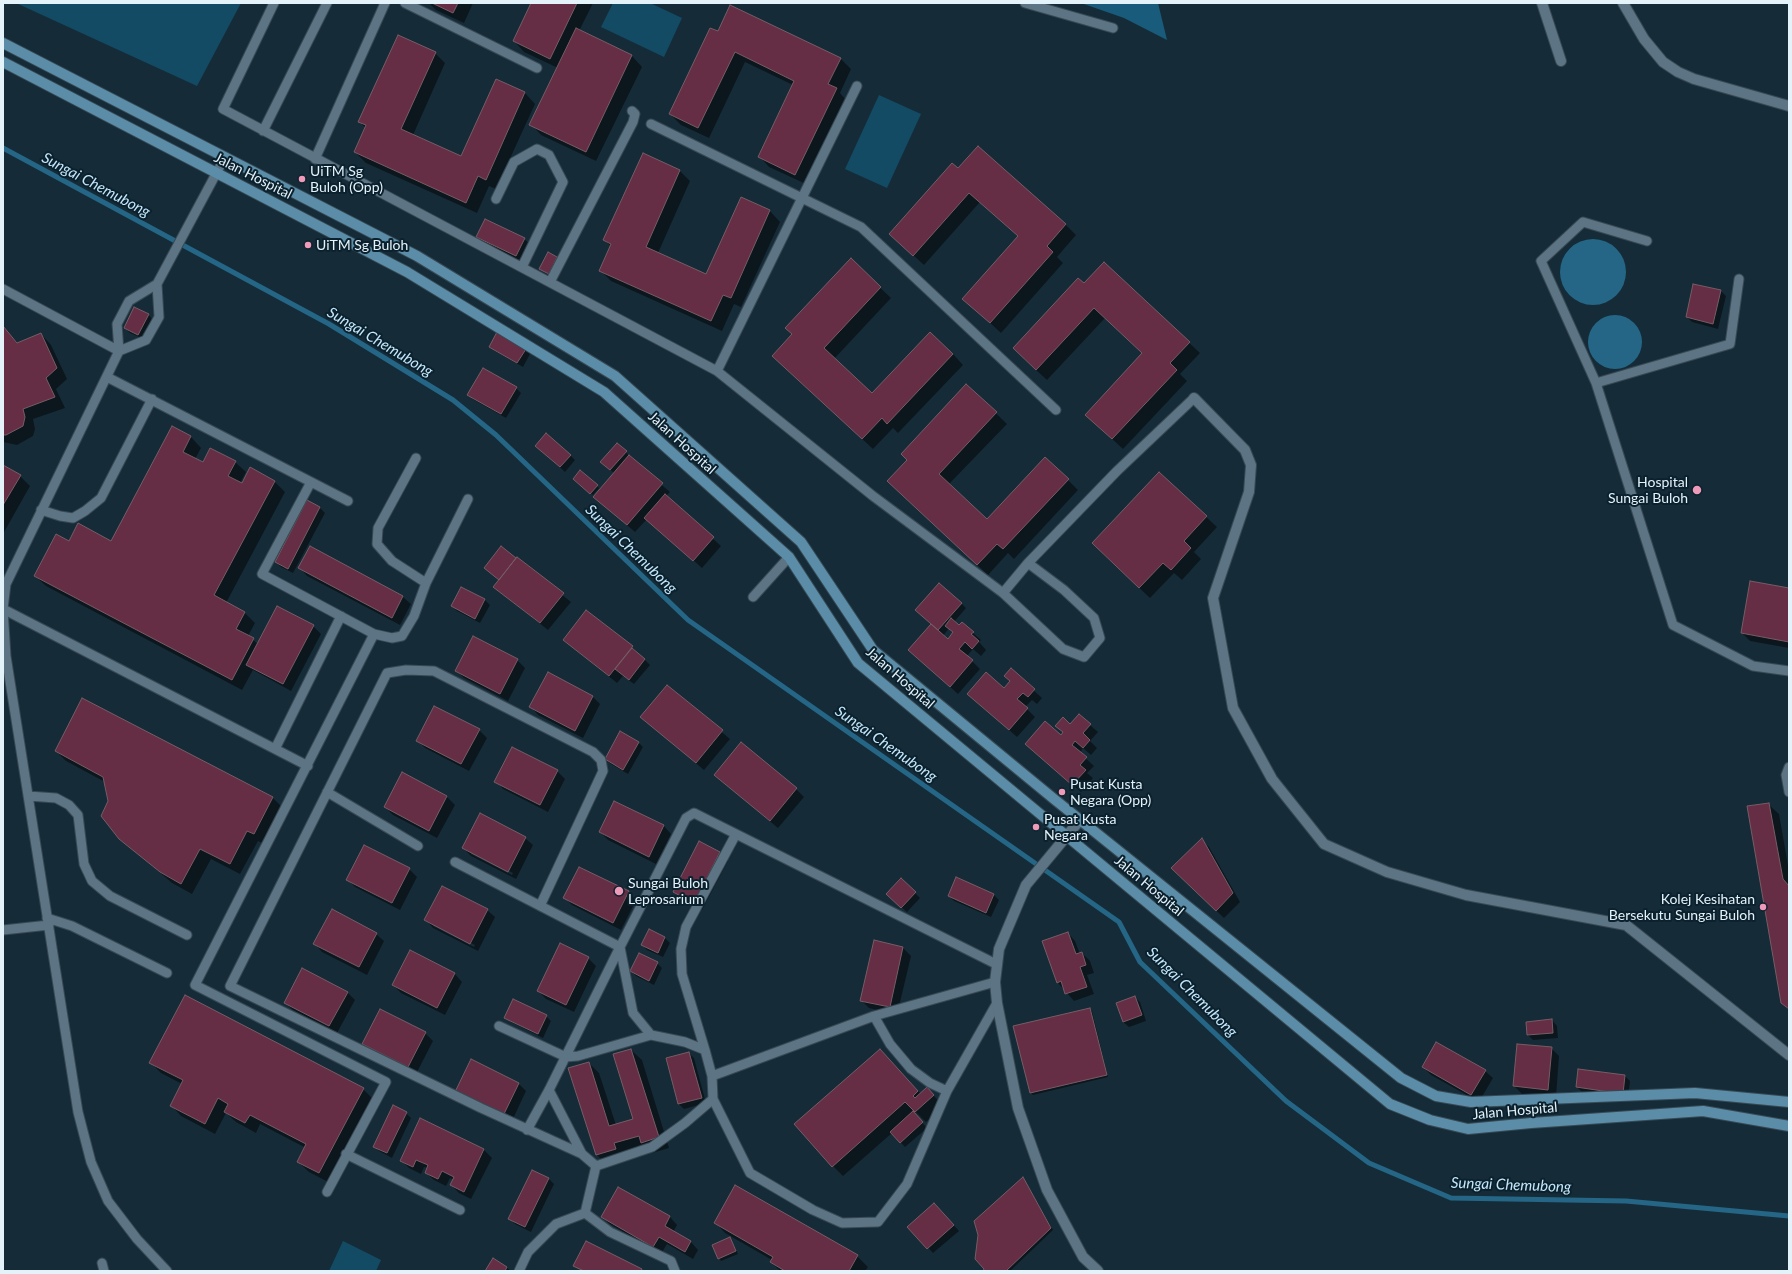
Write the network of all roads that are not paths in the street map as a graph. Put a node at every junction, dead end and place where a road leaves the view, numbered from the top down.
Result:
1 (274, 3) edge
2 (327, 3) edge
3 (385, 3) edge
4 (405, 3) edge
5 (1025, 3) edge
6 (1542, 3) edge
7 (1623, 3) edge
8 (1113, 28) dead end
9 (3, 43) edge
10 (3, 62) edge
11 (1561, 62) dead end
12 (537, 68) dead end
13 (857, 86) dead end
14 (1789, 106) edge
15 (632, 111) dead end
16 (651, 124) dead end
17 (263, 131) junction
18 (225, 157) junction
19 (315, 158) junction
20 (216, 173) junction
21 (802, 198) junction
22 (496, 199) dead end
23 (1647, 241) dead end
24 (522, 267) junction
25 (1739, 279) dead end
26 (550, 282) junction
27 (158, 284) junction
28 (3, 289) edge
29 (119, 351) junction
30 (717, 371) junction
31 (107, 377) junction
32 (1596, 383) junction
33 (1194, 398) joint
34 (152, 399) junction
35 (1056, 410) dead end
36 (416, 458) dead end
37 (311, 482) junction
38 (468, 499) dead end
39 (348, 501) dead end
40 (41, 510) junction
41 (801, 542) junction
42 (789, 557) junction
43 (1028, 563) junction
44 (426, 583) junction
45 (4, 584) edge
46 (1003, 593) junction
47 (753, 598) dead end
48 (3, 609) edge
49 (342, 616) junction
50 (374, 634) junction
51 (1789, 671) edge
52 (275, 749) junction
53 (308, 766) junction
54 (1789, 768) edge
55 (326, 792) junction
56 (1789, 792) edge
57 (28, 796) junction
58 (1080, 820) junction
59 (736, 834) junction
60 (1067, 836) junction
61 (418, 846) dead end
62 (455, 862) dead end
63 (540, 906) junction
64 (48, 921) junction
65 (3, 930) edge
66 (187, 935) dead end
67 (620, 947) junction
68 (996, 964) junction
69 (167, 973) dead end
70 (995, 982) junction
71 (997, 1003) junction
72 (874, 1016) junction
73 (499, 1026) dead end
74 (651, 1035) junction
75 (705, 1050) junction
76 (1789, 1055) edge
77 (566, 1057) junction
78 (712, 1076) junction
79 (550, 1090) junction
80 (947, 1091) junction
81 (713, 1098) junction
82 (1789, 1102) edge
83 (1789, 1126) edge
84 (527, 1130) junction
85 (346, 1154) junction
86 (582, 1154) junction
87 (596, 1166) junction
88 (327, 1192) dead end
89 (460, 1210) dead end
90 (585, 1213) junction
91 (167, 1271) edge
92 (519, 1271) edge
93 (675, 1271) edge
94 (1098, 1271) edge

1 - 17 lane
2 - 17 lane
3 - 19 lane
4 - 12 lane
5 - 8 lane
6 - 11 street
7 - 14 street
9 - 18 main road, Jalan Hospital
10 - 20 main road, Jalan Hospital
13 - 21 lane
15 - 26 lane
16 - 21 lane
17 - 19 lane
18 - 20 lane
18 - 41 main road, Jalan Hospital
19 - 24 lane
20 - 27 lane
20 - 42 main road, Jalan Hospital
21 - 30 lane
21 - 35 lane
22 - 24 lane
23 - 32 lane
24 - 26 lane
25 - 32 lane
26 - 30 lane
27 - 29 lane
27 - 29 lane
28 - 29 lane
29 - 31 lane
30 - 46 lane
31 - 34 lane
31 - 40 lane
32 - 51 lane
33 - 43 lane
33 - 76 street
34 - 37 lane
34 - 40 lane
36 - 44 lane
37 - 39 lane
37 - 49 lane
38 - 44 lane
40 - 45 lane
41 - 42 main road
41 - 58 main road, Jalan Hospital
42 - 47 lane
42 - 60 main road, Jalan Hospital
43 - 46 lane
43 - 46 lane
44 - 50 lane
45 - 48 lane
48 - 52 lane
48 - 57 lane
49 - 50 lane
49 - 52 lane
50 - 53 lane
52 - 53 lane
53 - 85 lane
54 - 56 lane
55 - 61 lane
55 - 63 lane
55 - 84 lane
57 - 64 lane
57 - 66 lane
58 - 60 street
58 - 82 main road, Jalan Hospital
59 - 67 lane
59 - 68 lane
59 - 75 lane
60 - 68 street
60 - 83 main road, Jalan Hospital
62 - 63 lane
63 - 67 lane
64 - 65 lane
64 - 69 lane
64 - 91 lane
67 - 74 lane
67 - 77 lane
68 - 70 street
70 - 71 street
70 - 72 lane
71 - 80 lane
71 - 94 street
72 - 78 lane
72 - 80 lane
73 - 77 lane
74 - 75 lane
74 - 77 lane
75 - 78 lane
77 - 79 lane
78 - 81 lane
79 - 84 lane
79 - 86 lane
80 - 81 lane
81 - 87 lane
84 - 86 lane
85 - 88 lane
85 - 89 lane
86 - 87 lane
87 - 90 lane
90 - 92 lane
90 - 93 lane

